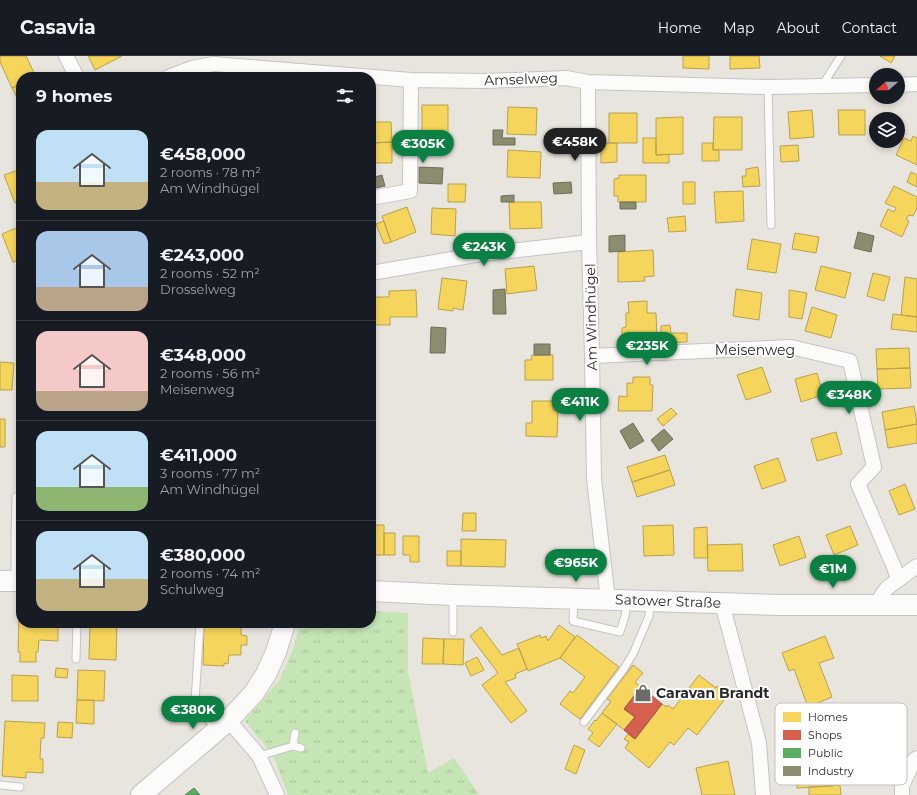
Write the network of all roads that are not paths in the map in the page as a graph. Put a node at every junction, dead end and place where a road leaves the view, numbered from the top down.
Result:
1 (66, 56) edge
2 (841, 56) edge
3 (74, 72) edge
4 (181, 72) edge
5 (276, 72) edge
6 (376, 78) edge
7 (411, 80) junction
8 (588, 82) junction
9 (917, 84) edge
10 (869, 85) edge
11 (905, 85) edge
12 (822, 86) junction
13 (768, 87) junction
14 (376, 197) edge
15 (771, 225) dead end
16 (589, 242) junction
17 (376, 272) edge
18 (592, 356) junction
19 (16, 555) edge
20 (917, 566) edge
21 (898, 580) junction
22 (12, 581) edge
23 (376, 591) edge
24 (453, 595) junction
25 (574, 599) junction
26 (618, 600) junction
27 (650, 601) junction
28 (722, 603) junction
29 (876, 605) junction
30 (917, 605) edge
31 (76, 628) edge
32 (200, 628) edge
33 (283, 628) edge
34 (453, 632) dead end
35 (76, 659) dead end
36 (584, 722) dead end
37 (222, 726) junction
38 (295, 733) dead end
39 (293, 746) junction
40 (301, 748) dead end
41 (259, 756) junction
42 (917, 758) edge
43 (907, 775) edge
44 (0, 785) edge
45 (902, 785) edge
46 (20, 787) dead end
47 (141, 795) edge
48 (277, 795) edge
49 (763, 795) edge
50 (902, 795) edge

1 - 3 street
2 - 12 lane
4 - 5 street, Amselweg
6 - 7 street, Amselweg
7 - 8 street, Amselweg
7 - 14 street
8 - 13 street, Amselweg
8 - 16 street, Am Windhügel
9 - 11 street
10 - 12 street, Amselweg
12 - 13 street, Amselweg
13 - 15 lane
16 - 17 street
16 - 18 street, Am Windhügel
18 - 21 street, Meisenweg
18 - 26 street, Am Windhügel
19 - 22 lane
20 - 21 street
21 - 29 street
23 - 24 main road, Satower Straße
24 - 25 main road, Satower Straße
24 - 34 lane
25 - 26 main road, Satower Straße
25 - 26 lane
26 - 27 main road, Satower Straße
27 - 28 main road, Satower Straße
27 - 36 lane
28 - 29 main road, Satower Straße
28 - 49 street
29 - 30 main road, Satower Straße
31 - 35 lane
32 - 37 lane
33 - 37 main road
37 - 41 street
37 - 47 main road
38 - 39 lane
39 - 40 lane
39 - 41 lane
41 - 48 street
42 - 43 street
44 - 46 lane
45 - 50 street

